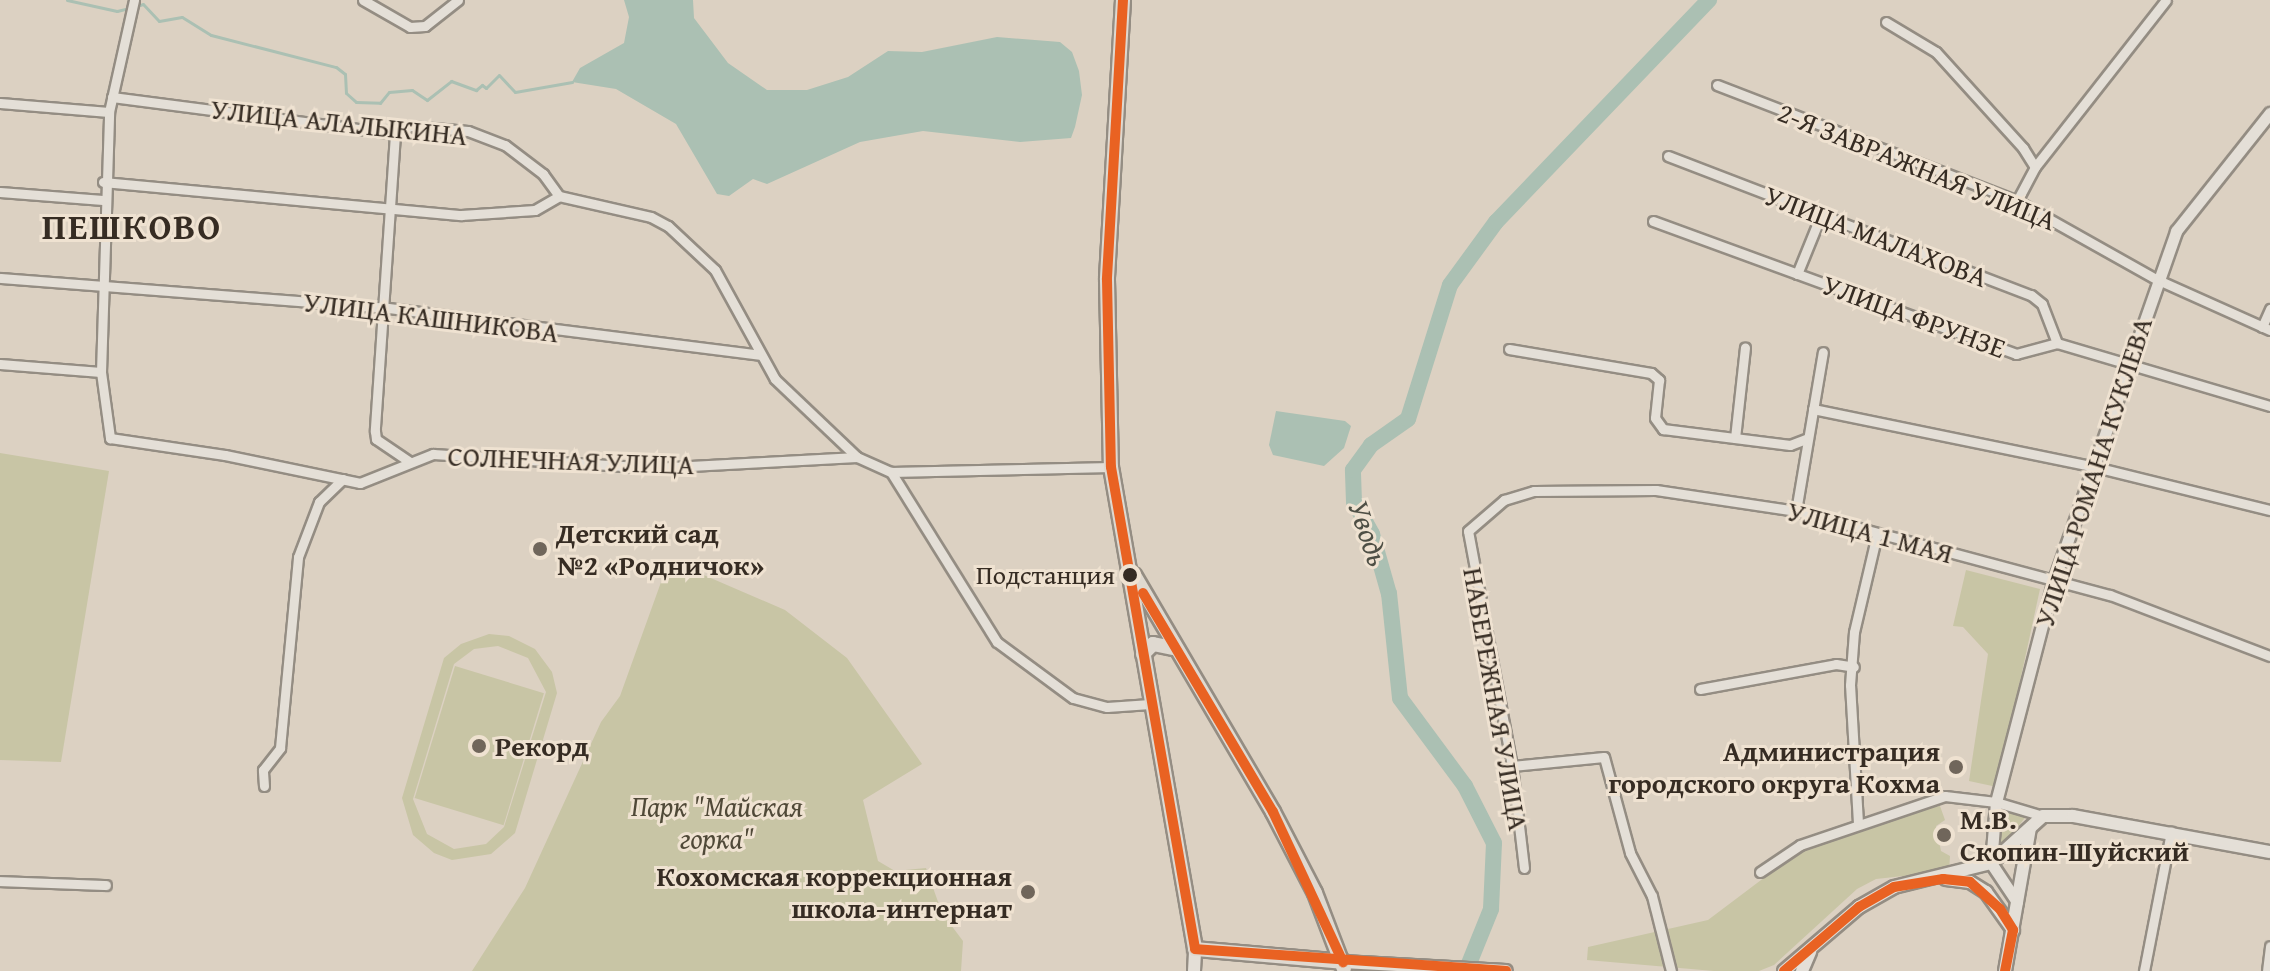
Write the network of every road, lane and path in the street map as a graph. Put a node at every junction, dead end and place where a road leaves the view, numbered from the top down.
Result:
1 (134, 0) edge
2 (363, 0) edge
3 (458, 0) edge
4 (1123, 0) edge
5 (2166, 0) edge
6 (1886, 22) dead end
7 (1717, 85) dead end
8 (112, 97) junction
9 (0, 103) edge
10 (109, 112) junction
11 (2270, 113) edge
12 (395, 134) junction
13 (1668, 156) dead end
14 (2035, 167) junction
15 (103, 182) junction
16 (0, 192) edge
17 (559, 196) junction
18 (103, 200) junction
19 (2017, 201) junction
20 (388, 211) junction
21 (1821, 215) junction
22 (1653, 221) dead end
23 (1797, 274) junction
24 (0, 278) edge
25 (2156, 279) junction
26 (102, 286) junction
27 (381, 307) junction
28 (2270, 309) edge
29 (2266, 328) edge
30 (2057, 343) junction
31 (1745, 348) dead end
32 (1509, 349) dead end
33 (1823, 352) dead end
34 (759, 355) junction
35 (0, 364) edge
36 (2127, 365) junction
37 (101, 372) junction
38 (2270, 406) edge
39 (1813, 409) junction
40 (1735, 438) junction
41 (1808, 438) junction
42 (857, 457) junction
43 (410, 462) junction
44 (1111, 467) junction
45 (2095, 467) junction
46 (891, 472) junction
47 (343, 479) junction
48 (2270, 510) edge
49 (1796, 511) junction
50 (1468, 531) joint
51 (1877, 534) junction
52 (1129, 564) junction
53 (2054, 580) junction
54 (1174, 648) junction
55 (1143, 654) junction
56 (2270, 656) edge
57 (1854, 667) junction
58 (1700, 689) dead end
59 (1150, 704) junction
60 (1512, 766) junction
61 (264, 786) dead end
62 (1996, 802) junction
63 (2043, 816) junction
64 (1858, 823) junction
65 (2030, 828) junction
66 (2171, 832) junction
67 (2270, 852) edge
68 (1991, 863) junction
69 (1524, 868) dead end
70 (1760, 872) dead end
71 (1943, 879) junction
72 (0, 881) edge
73 (106, 885) dead end
74 (2017, 902) junction
75 (2013, 930) junction
76 (1815, 946) junction
77 (2270, 946) edge
78 (1195, 949) junction
79 (1344, 966) edge
80 (1194, 971) edge
81 (1504, 971) edge
82 (1671, 971) edge
83 (1784, 971) edge
84 (1802, 971) edge
85 (2005, 971) edge
86 (2144, 971) edge
87 (2267, 971) edge

1 - 8 street
2 - 3 street
4 - 44 main road
5 - 14 street
6 - 14 street
7 - 19 street, 2-Я ЗАВРАЖНАЯ УЛИЦА
8 - 10 street
8 - 12 street, УЛИЦА АЛАЛЫКИНА
9 - 10 street
10 - 15 street
11 - 25 street, УЛИЦА РОМАНА КУКЛЕВА
12 - 17 street, УЛИЦА АЛАЛЫКИНА
12 - 20 street
13 - 21 street, УЛИЦА МАЛАХОВА
14 - 19 street
15 - 18 street
15 - 20 street
16 - 18 street
17 - 20 street
17 - 34 street
18 - 26 street
19 - 25 street, 2-Я ЗАВРАЖНАЯ УЛИЦА
20 - 27 street
21 - 23 street
21 - 30 street, УЛИЦА МАЛАХОВА
22 - 23 street, УЛИЦА ФРУНЗЕ
23 - 30 street, УЛИЦА ФРУНЗЕ
24 - 26 street, УЛИЦА КАШНИКОВА
25 - 29 street, 2-Я ЗАВРАЖНАЯ УЛИЦА
25 - 36 street, УЛИЦА РОМАНА КУКЛЕВА
26 - 27 street, УЛИЦА КАШНИКОВА
26 - 37 street
27 - 34 street, УЛИЦА КАШНИКОВА
27 - 43 street
28 - 29 street
30 - 36 street
31 - 40 street
32 - 40 street
33 - 39 street
34 - 42 street
35 - 37 street
36 - 38 street
36 - 45 street, УЛИЦА РОМАНА КУКЛЕВА
37 - 47 street, СОЛНЕЧНАЯ УЛИЦА
39 - 41 street
39 - 45 street
40 - 41 street
41 - 49 street
42 - 43 street, СОЛНЕЧНАЯ УЛИЦА
42 - 46 street, СОЛНЕЧНАЯ УЛИЦА
43 - 47 street, СОЛНЕЧНАЯ УЛИЦА
44 - 46 street, СОЛНЕЧНАЯ УЛИЦА
44 - 52 main road
45 - 48 street
45 - 53 street, УЛИЦА РОМАНА КУКЛЕВА
46 - 59 street
47 - 61 street
49 - 50 street, УЛИЦА 1 МАЯ
49 - 51 street, УЛИЦА 1 МАЯ
50 - 60 street, НАБЕРЕЖНАЯ УЛИЦА
51 - 53 street, УЛИЦА 1 МАЯ
51 - 57 street
52 - 54 main road
52 - 55 main road
53 - 56 street, УЛИЦА 1 МАЯ
53 - 62 street, УЛИЦА РОМАНА КУКЛЕВА
54 - 55 main road
54 - 79 main road
55 - 59 main road
57 - 58 street
57 - 64 street
59 - 78 main road
60 - 69 street, НАБЕРЕЖНАЯ УЛИЦА
60 - 82 street
62 - 63 street
62 - 64 street
62 - 68 street, УЛИЦА РОМАНА КУКЛЕВА
63 - 65 main road
63 - 66 main road
64 - 70 street
65 - 68 main road
65 - 74 main road
66 - 67 main road
66 - 86 street
68 - 71 main road
68 - 74 street
71 - 75 main road
71 - 76 main road
72 - 73 street
74 - 75 main road
75 - 85 main road
76 - 83 main road
76 - 84 main road
77 - 87 street
78 - 79 main road
78 - 80 main road
79 - 81 main road

